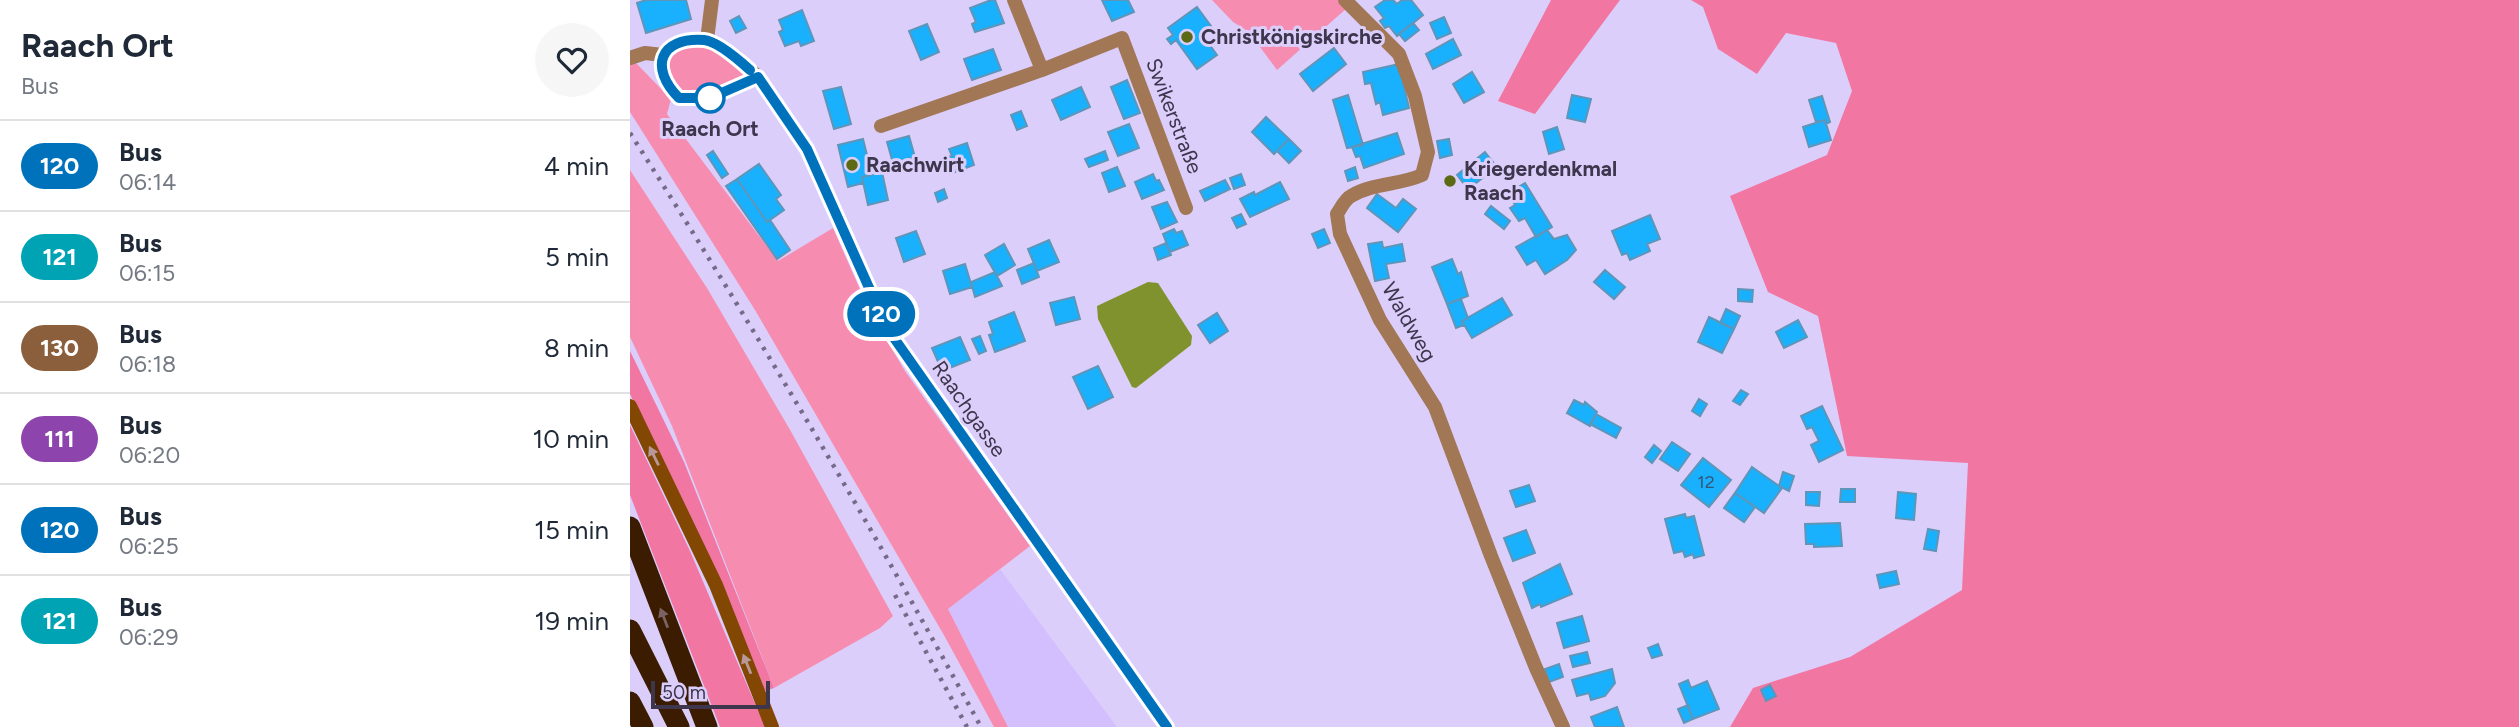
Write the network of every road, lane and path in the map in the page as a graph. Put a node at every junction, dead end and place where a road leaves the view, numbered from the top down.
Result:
1 (712, 0) edge
2 (1014, 0) edge
3 (1345, 0) edge
4 (663, 55) dead end
5 (630, 58) edge
6 (1042, 70) junction
7 (881, 126) dead end
8 (1186, 208) dead end
9 (630, 407) edge
10 (630, 527) edge
11 (630, 630) edge
12 (630, 702) edge
13 (643, 727) edge
14 (679, 727) edge
15 (707, 727) edge
16 (772, 727) edge
17 (1167, 727) edge
18 (1563, 727) edge

1 - 17 street, Raachgasse
2 - 6 street
3 - 18 street, Waldweg
4 - 5 street
6 - 7 street
6 - 8 street, Swikerstraße
16 -> 9 main road
15 -> 10 highway
11 - 14 highway
12 - 13 highway

